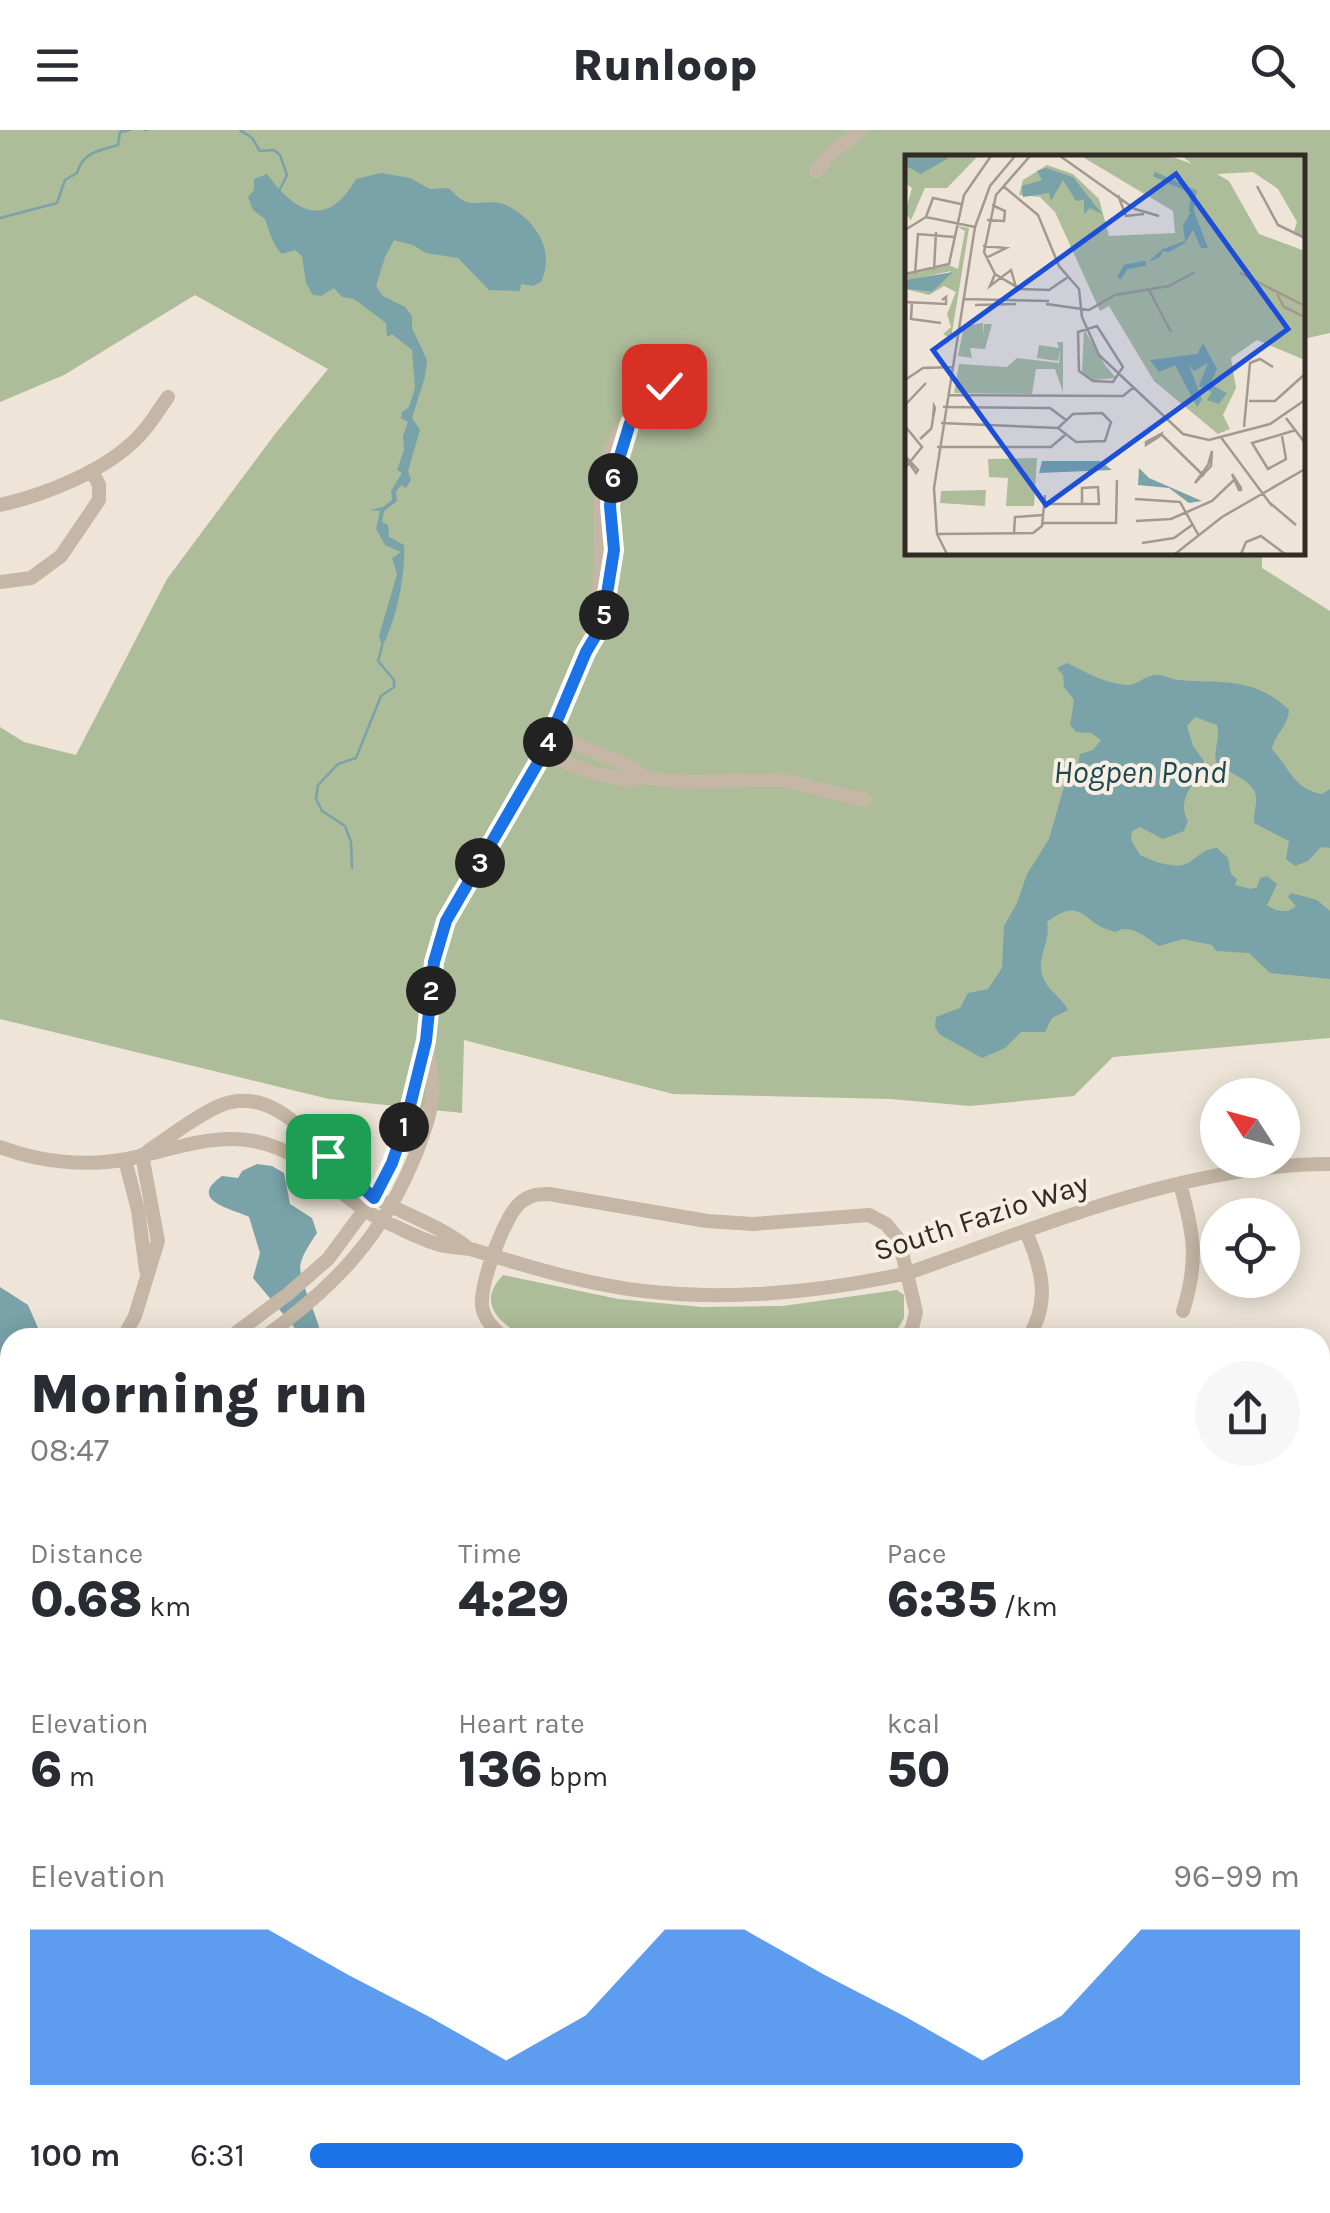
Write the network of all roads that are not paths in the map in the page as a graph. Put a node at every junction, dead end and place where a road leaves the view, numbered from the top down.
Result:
1 (861, 130) edge
2 (816, 171) dead end
3 (664, 386) dead end
4 (168, 397) dead end
5 (92, 471) junction
6 (0, 505) edge
7 (0, 582) edge
8 (552, 735) junction
9 (543, 754) junction
10 (644, 777) junction
11 (864, 800) dead end
12 (426, 1041) junction
13 (0, 1147) edge
14 (142, 1155) junction
15 (125, 1160) junction
16 (1330, 1164) edge
17 (1180, 1184) junction
18 (374, 1198) junction
19 (392, 1205) junction
20 (365, 1211) junction
21 (383, 1220) junction
22 (1026, 1232) junction
23 (469, 1248) junction
24 (494, 1257) junction
25 (908, 1273) junction
26 (147, 1281) junction
27 (1183, 1311) dead end
28 (128, 1328) edge
29 (242, 1328) edge
30 (277, 1328) edge
31 (493, 1328) edge
32 (912, 1328) edge
33 (1032, 1328) edge

1 - 2 street
3 - 8 street
4 - 5 street
5 - 6 street
5 - 7 street
8 - 9 street
8 - 10 street
9 - 10 street
9 - 12 street
10 - 11 street
12 - 18 street
12 - 19 street
13 - 15 street
14 - 15 street
14 - 18 street
14 - 20 street, South Fazio Way
14 - 26 street
15 - 26 street
16 - 17 street, South Fazio Way
17 - 22 street, South Fazio Way
17 - 27 street
18 - 19 street, South Fazio Way
18 - 20 street
19 - 21 street
19 - 23 street, South Fazio Way
20 - 21 street, South Fazio Way
20 - 29 street
21 - 23 street, South Fazio Way
21 - 30 street
22 - 25 street, South Fazio Way
22 - 33 street
23 - 24 street, South Fazio Way
24 - 25 street, South Fazio Way
24 - 25 street
24 - 31 street
25 - 32 street
26 - 28 street

